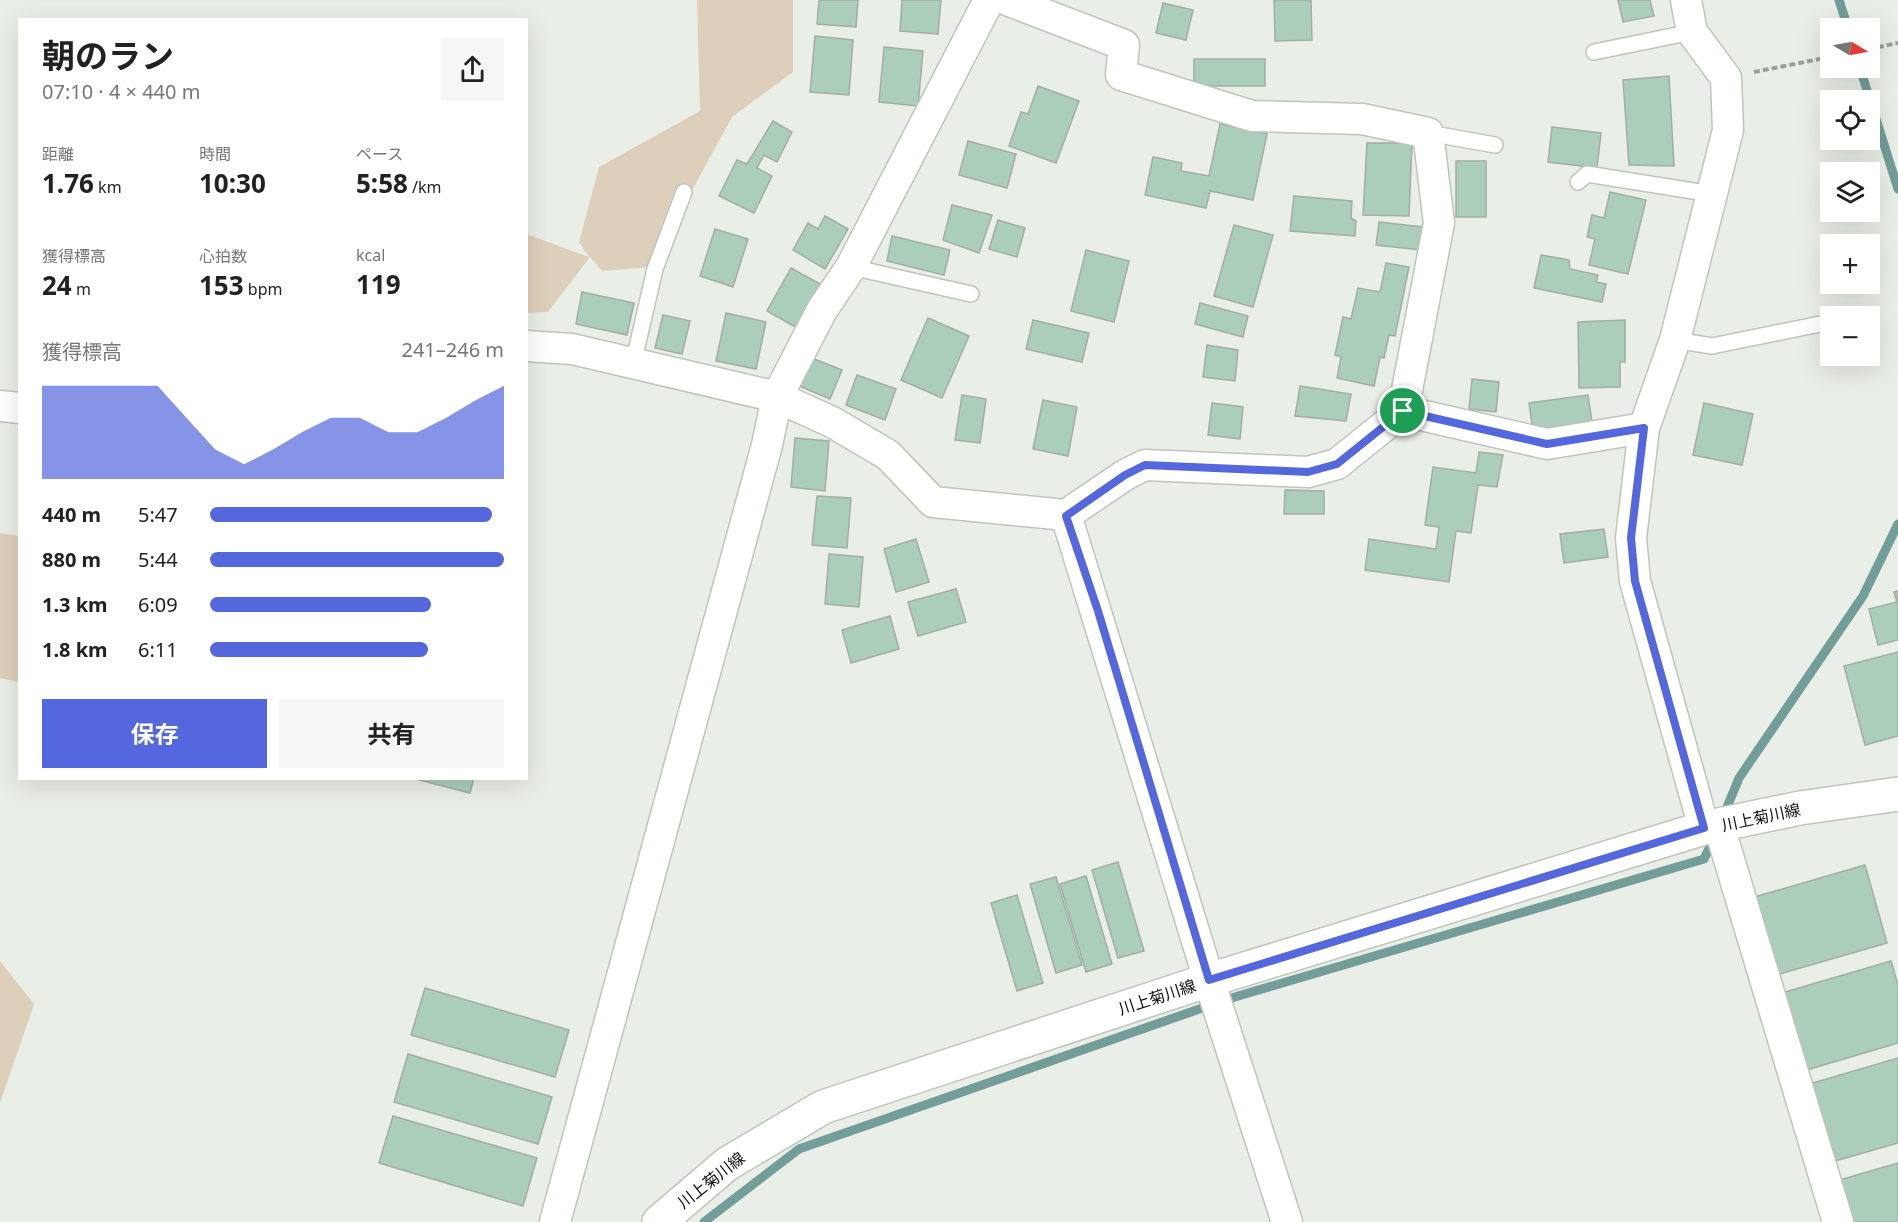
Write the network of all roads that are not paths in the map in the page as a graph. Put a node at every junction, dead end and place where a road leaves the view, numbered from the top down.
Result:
1 (989, 0) edge
2 (1007, 0) edge
3 (1686, 0) edge
4 (1692, 32) junction
5 (1594, 52) dead end
6 (1428, 133) junction
7 (1495, 145) dead end
8 (1578, 182) dead end
9 (684, 192) dead end
10 (1712, 194) junction
11 (851, 267) junction
12 (972, 294) dead end
13 (1820, 323) edge
14 (1675, 340) junction
15 (528, 346) edge
16 (633, 364) junction
17 (777, 397) junction
18 (0, 406) edge
19 (18, 408) edge
20 (1403, 411) junction
21 (1644, 428) junction
22 (1066, 516) junction
23 (1898, 794) edge
24 (1712, 827) junction
25 (1209, 980) junction
26 (555, 1222) edge
27 (659, 1222) edge
28 (1287, 1222) edge
29 (1838, 1222) edge

1 - 11 street
2 - 6 street
3 - 4 street
4 - 5 lane
4 - 10 street
6 - 7 lane
6 - 20 street
8 - 10 lane
9 - 16 lane
10 - 14 street
11 - 12 lane
11 - 17 street
13 - 14 lane
14 - 21 street
15 - 16 street
16 - 17 street
17 - 22 street
17 - 26 street
18 - 19 street
20 - 21 street
20 - 22 street
21 - 24 street
22 - 25 street
23 - 24 main road, 川上菊川線
24 - 25 main road, 川上菊川線
24 - 29 street
25 - 27 main road, 川上菊川線
25 - 28 street

